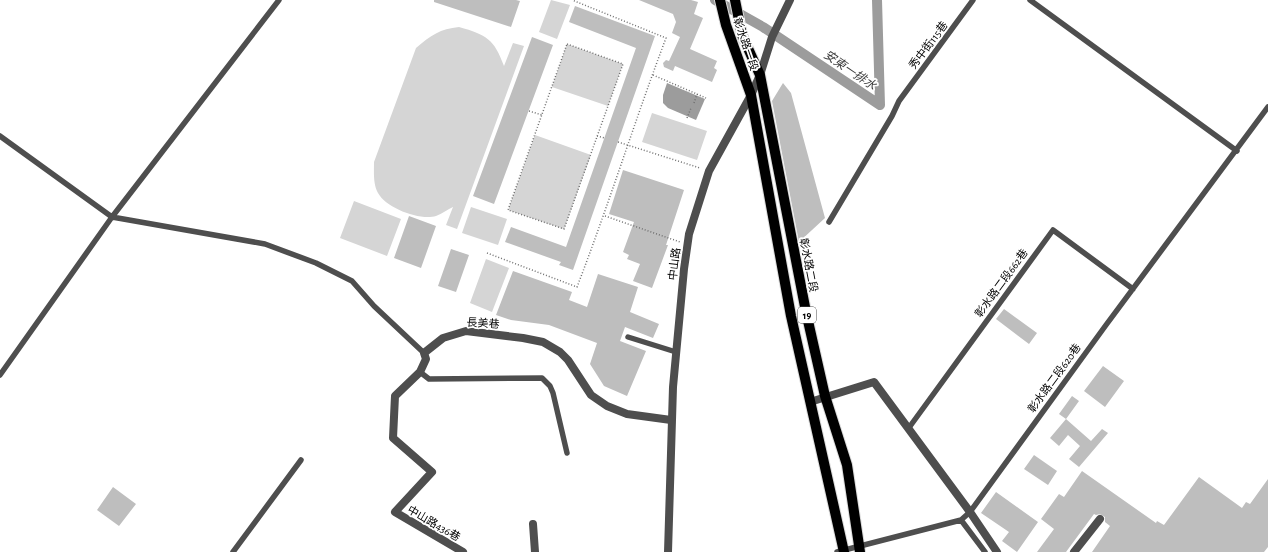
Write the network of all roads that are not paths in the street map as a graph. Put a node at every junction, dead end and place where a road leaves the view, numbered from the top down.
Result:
1 (279, 0) edge
2 (720, 0) edge
3 (735, 0) edge
4 (790, 0) edge
5 (973, 0) edge
6 (1030, 0) edge
7 (760, 76) junction
8 (751, 95) junction
9 (1268, 107) edge
10 (0, 136) edge
11 (1237, 151) junction
12 (112, 218) junction
13 (829, 222) dead end
14 (1133, 290) junction
15 (806, 312) junction
16 (791, 316) junction
17 (628, 337) dead end
18 (676, 352) junction
19 (424, 353) junction
20 (420, 372) junction
21 (0, 374) edge
22 (825, 396) junction
23 (810, 402) junction
24 (671, 420) junction
25 (908, 429) junction
26 (567, 453) dead end
27 (301, 460) dead end
28 (970, 512) junction
29 (1100, 519) dead end
30 (961, 520) junction
31 (533, 524) dead end
32 (859, 549) edge
33 (233, 552) edge
34 (462, 552) edge
35 (535, 552) edge
36 (668, 552) edge
37 (841, 552) edge
38 (985, 552) edge
39 (997, 552) edge
40 (1074, 552) edge

1 - 12 lane
2 - 8 main road, 彰水路一段 / 19
3 - 7 main road, 彰水路一段 / 19
4 - 7 street, 中山路
5 - 13 lane, 秀中街115巷
6 - 11 lane
7 - 8 street, 中山路
7 - 15 main road, 彰水路二段 / 19
8 - 16 main road, 19
8 - 18 street, 中山路
9 - 11 lane, 彰水路二段620巷
10 - 12 lane
11 - 14 lane, 彰水路二段620巷
12 - 19 lane
12 - 21 lane
14 - 25 lane, 彰水路二段662巷
14 - 28 lane, 彰水路二段620巷
15 - 16 main road
15 - 22 main road, 彰水路二段 / 19
16 - 23 main road, 19
17 - 18 lane
18 - 24 street, 中山路
19 - 20 street
19 - 24 street, 長美巷
20 - 26 lane
20 - 34 street, 中山路436巷
22 - 23 street
22 - 25 street
22 - 32 main road, 彰水路二段 / 19
23 - 37 main road, 19
24 - 36 street, 中山路
25 - 28 street
27 - 33 lane
28 - 30 lane, 彰水路二段620巷
28 - 39 street
29 - 40 street
30 - 32 lane, 彰水路二段620巷
30 - 38 lane
31 - 35 street
32 - 37 lane, 彰水路二段620巷

